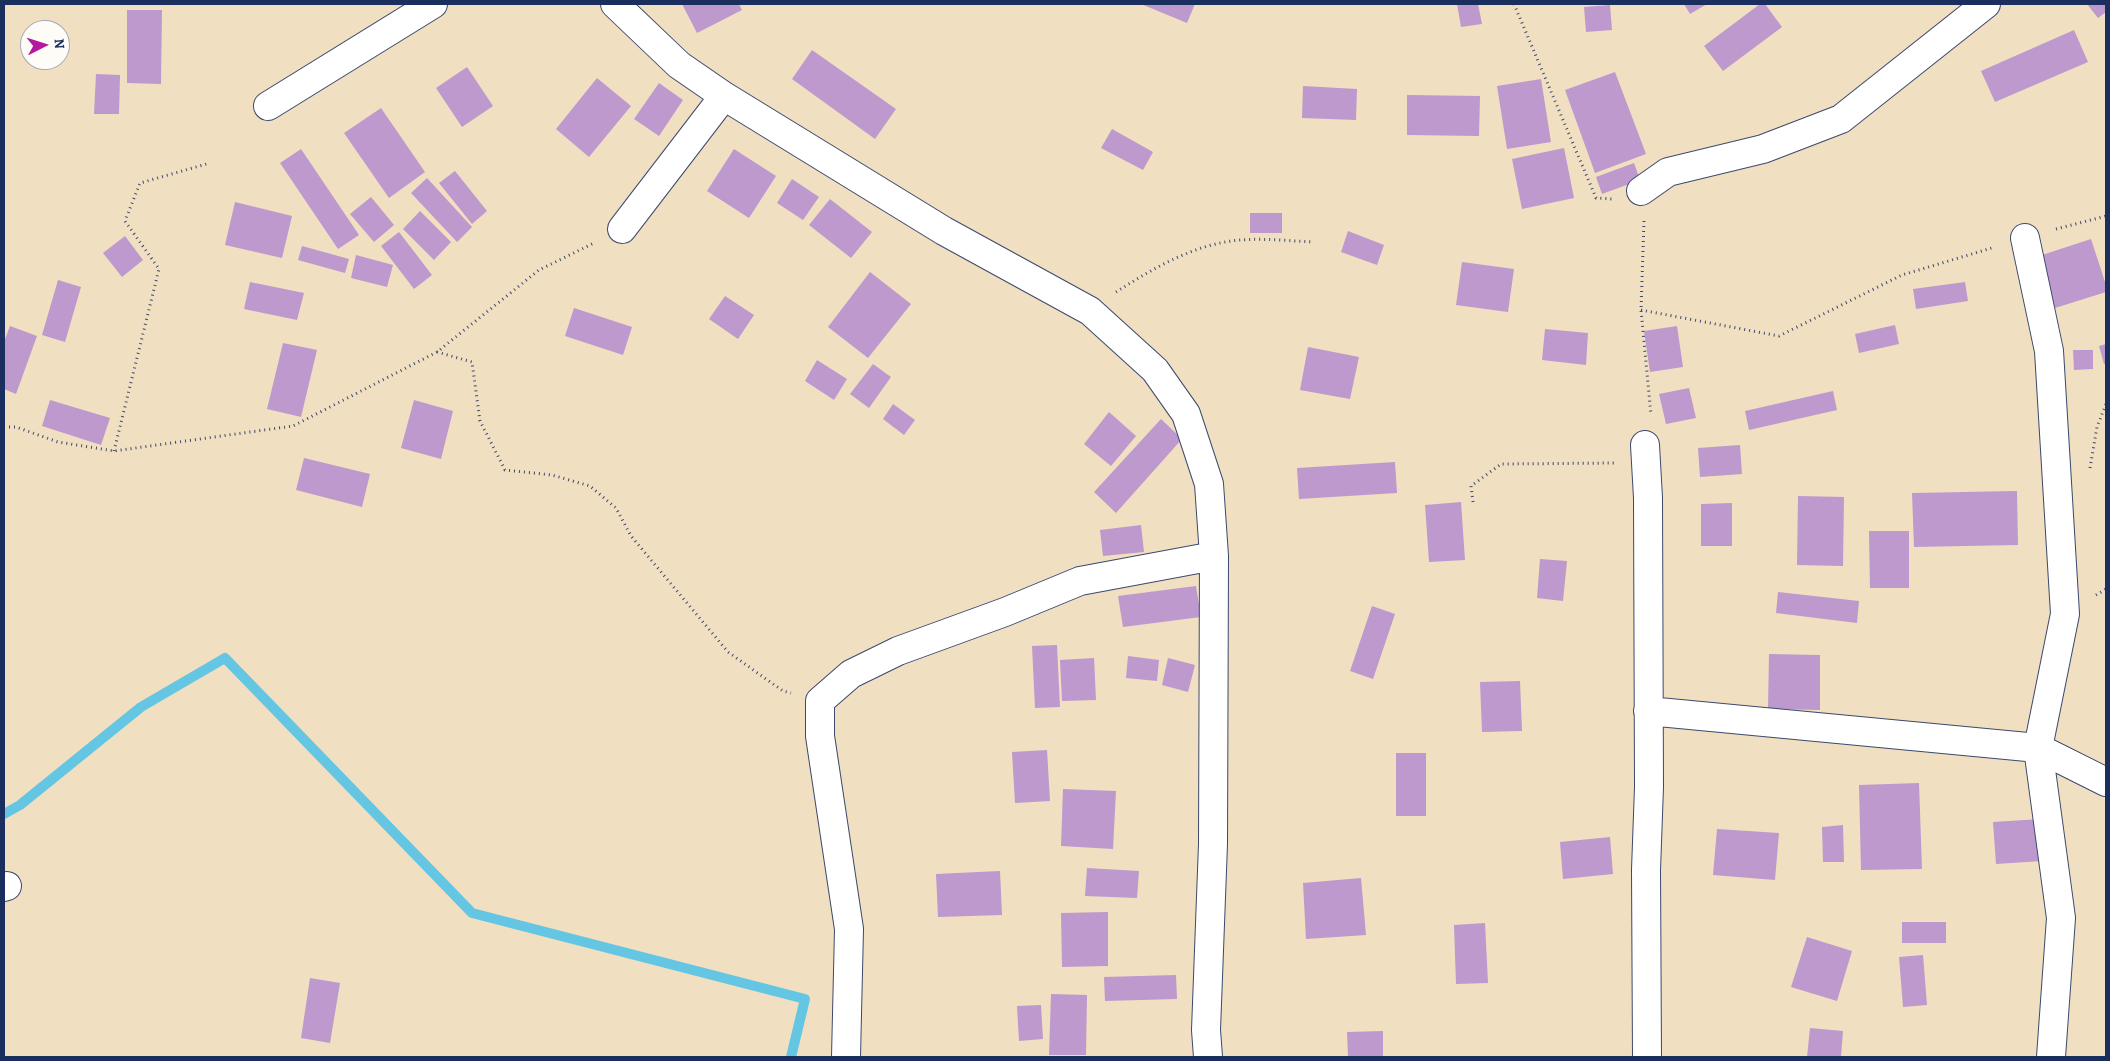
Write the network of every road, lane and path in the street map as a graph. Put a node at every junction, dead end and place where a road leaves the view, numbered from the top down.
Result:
1 (433, 4) edge
2 (615, 4) edge
3 (1514, 4) edge
4 (1986, 4) edge
5 (724, 96) junction
6 (268, 106) dead end
7 (210, 163) dead end
8 (1641, 191) junction
9 (2106, 216) edge
10 (622, 229) joint
11 (2025, 238) junction
12 (1314, 242) dead end
13 (1090, 310) junction
14 (1641, 310) junction
15 (437, 352) junction
16 (4, 427) edge
17 (1645, 445) junction
18 (114, 451) junction
19 (1473, 502) dead end
20 (1214, 556) junction
21 (820, 702) junction
22 (1648, 710) junction
23 (2038, 748) junction
24 (2106, 782) edge
25 (846, 1057) edge
26 (1208, 1057) edge
27 (1647, 1057) edge
28 (2051, 1057) edge

1 - 6 street
2 - 5 street
3 - 8 path
4 - 8 street
5 - 10 street
5 - 13 street
7 - 18 path
8 - 14 path
9 - 11 path
10 - 15 path
11 - 14 path
11 - 23 street
12 - 13 path
13 - 20 street
14 - 17 path
15 - 18 path
15 - 21 path
16 - 18 path
17 - 19 path
17 - 22 street
20 - 21 street
20 - 26 street
21 - 25 street
22 - 23 street
22 - 27 street
23 - 24 street
23 - 28 street

